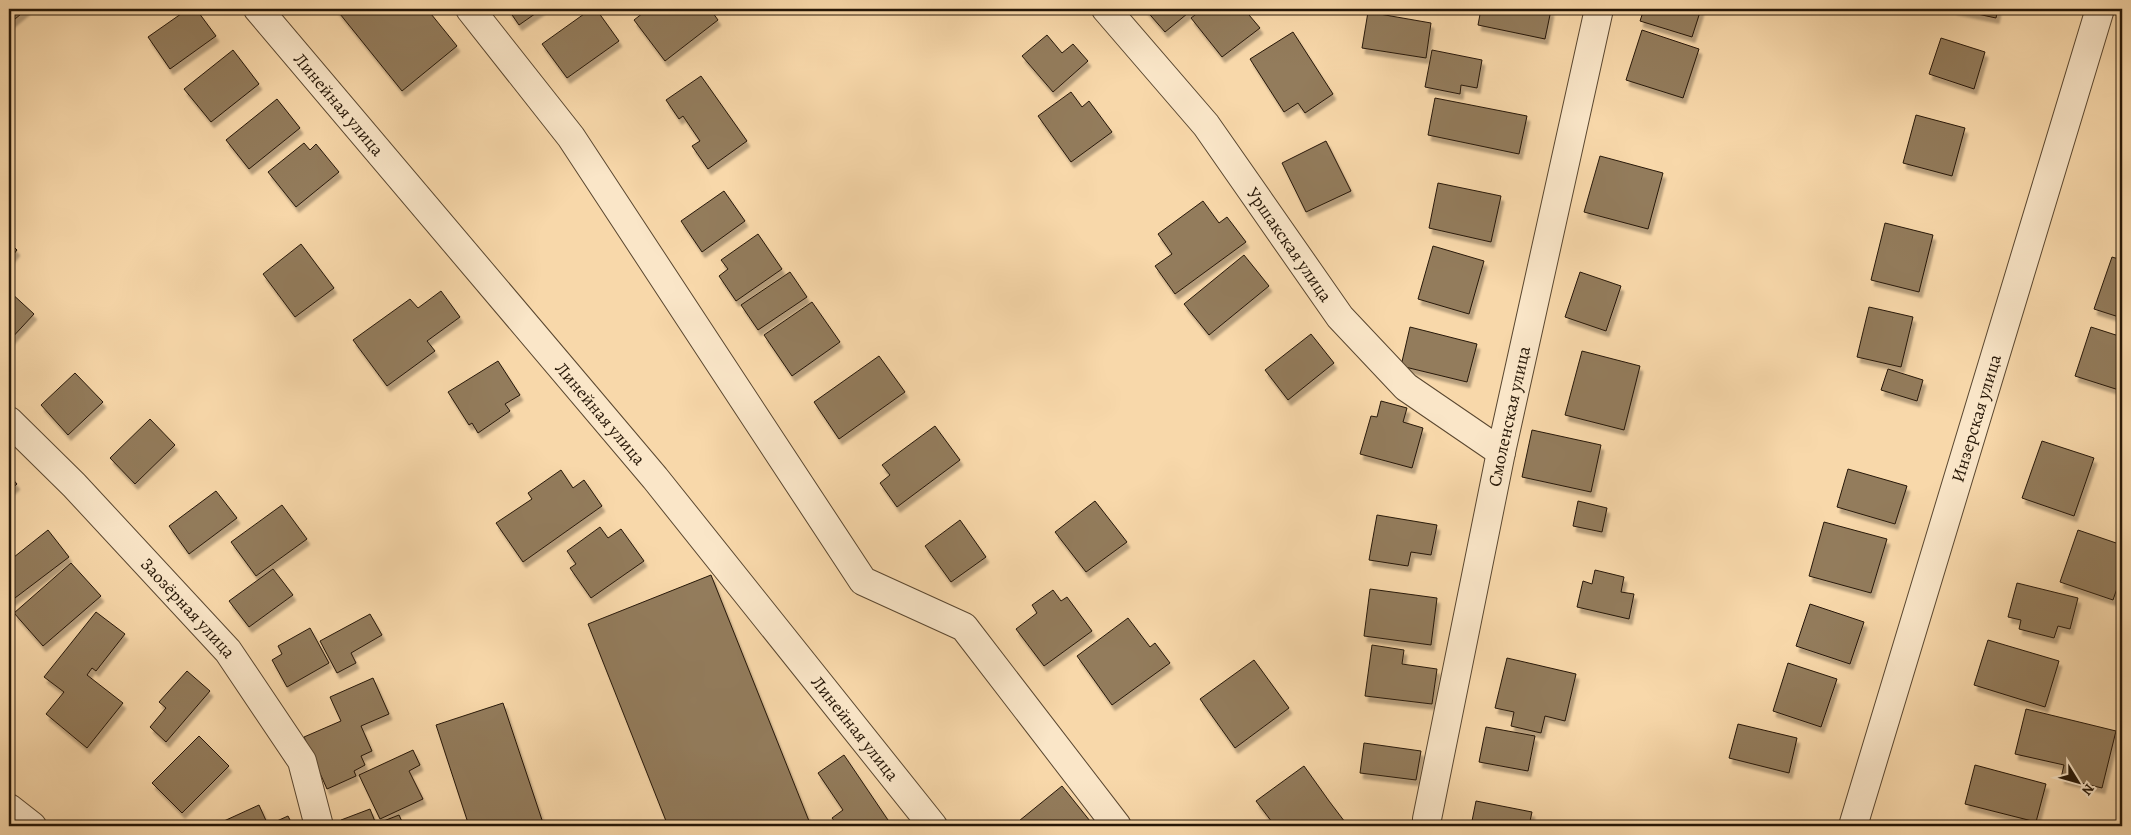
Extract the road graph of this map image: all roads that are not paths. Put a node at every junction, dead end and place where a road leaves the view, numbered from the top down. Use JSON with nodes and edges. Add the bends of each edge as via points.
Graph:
{"nodes":[{"id":1,"x":258,"y":9,"type":"edge"},
{"id":2,"x":470,"y":9,"type":"edge"},
{"id":3,"x":1106,"y":9,"type":"edge"},
{"id":4,"x":1599,"y":9,"type":"edge"},
{"id":5,"x":2100,"y":9,"type":"edge"},
{"id":6,"x":9,"y":420,"type":"edge"},
{"id":7,"x":1501,"y":452,"type":"junction"},
{"id":8,"x":9,"y":808,"type":"edge"},
{"id":9,"x":32,"y":826,"type":"edge"},
{"id":10,"x":319,"y":826,"type":"edge"},
{"id":11,"x":933,"y":826,"type":"edge"},
{"id":12,"x":1116,"y":826,"type":"edge"},
{"id":13,"x":1427,"y":826,"type":"edge"},
{"id":14,"x":1853,"y":826,"type":"edge"}],
"edges":[{"from":1,"to":11,"type":"street","name":"Линейная улица","via":[[655,478]]},
{"from":2,"to":12,"type":"street","via":[[571,136],[863,581],[964,627]]},
{"from":3,"to":7,"type":"street","name":"Уршакская улица","via":[[1206,125],[1340,317],[1406,388]]},
{"from":4,"to":7,"type":"street","name":"Смоленская улица"},
{"from":5,"to":14,"type":"street","name":"Инзерская улица"},
{"from":6,"to":10,"type":"street","name":"Заозёрная улица","via":[[228,651],[302,761]]},
{"from":7,"to":13,"type":"street","name":"Смоленская улица"},
{"from":8,"to":9,"type":"street"}]}
